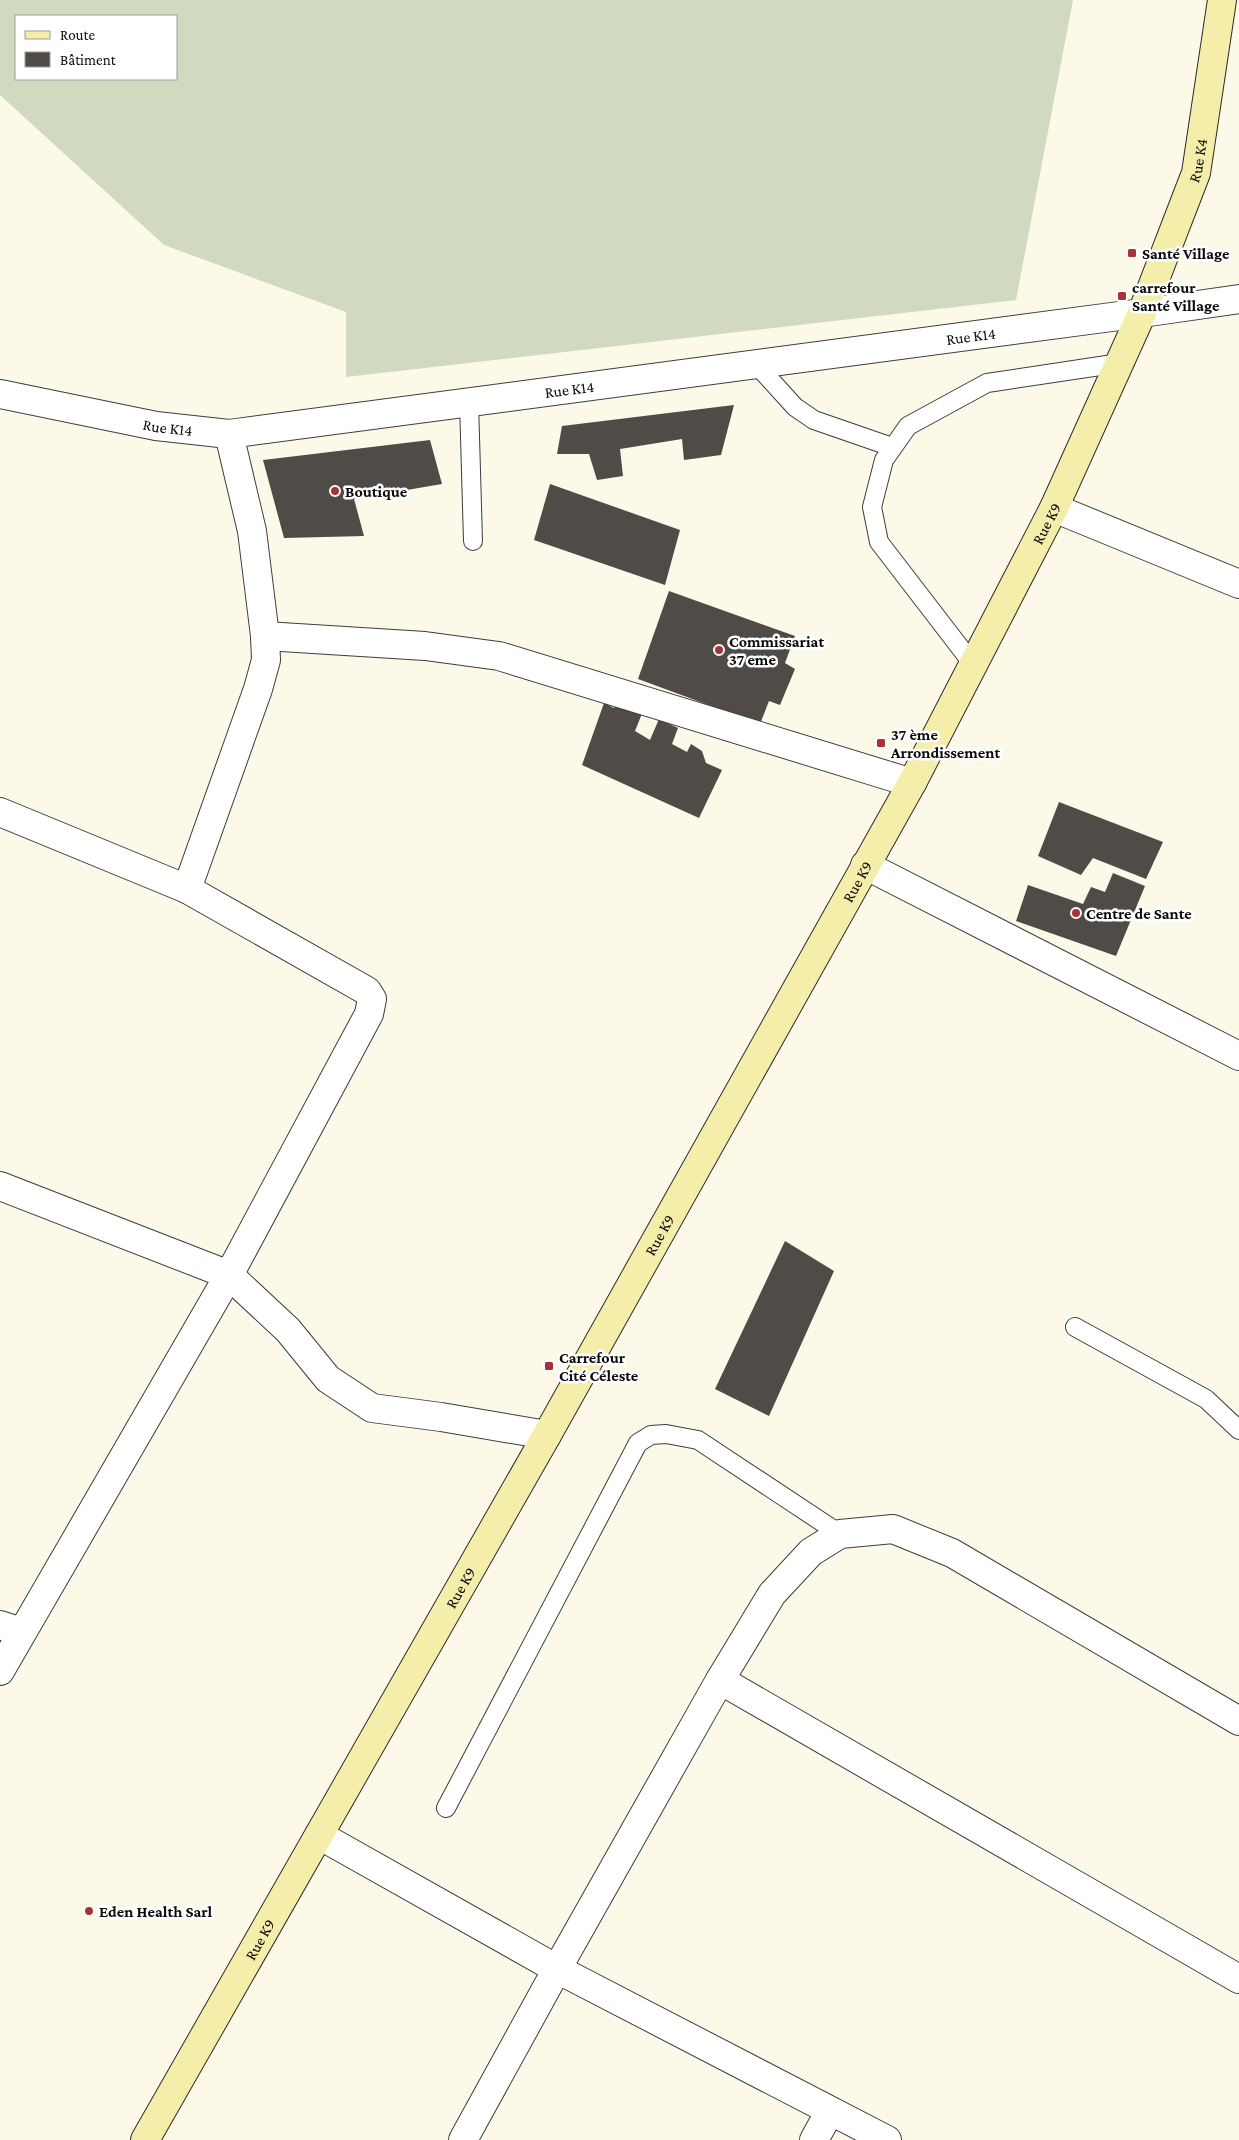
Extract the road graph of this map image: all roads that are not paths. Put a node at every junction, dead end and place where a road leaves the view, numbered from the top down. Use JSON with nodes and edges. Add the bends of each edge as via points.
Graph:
{"nodes":[{"id":1,"x":1222,"y":0,"type":"edge"},
{"id":2,"x":1239,"y":299,"type":"edge"},
{"id":3,"x":1142,"y":313,"type":"junction"},
{"id":4,"x":1120,"y":363,"type":"junction"},
{"id":5,"x":756,"y":364,"type":"junction"},
{"id":6,"x":0,"y":394,"type":"edge"},
{"id":7,"x":469,"y":402,"type":"junction"},
{"id":8,"x":229,"y":434,"type":"junction"},
{"id":9,"x":892,"y":447,"type":"junction"},
{"id":10,"x":1054,"y":508,"type":"junction"},
{"id":11,"x":473,"y":541,"type":"dead end"},
{"id":12,"x":1239,"y":584,"type":"edge"},
{"id":13,"x":265,"y":636,"type":"junction"},
{"id":14,"x":972,"y":663,"type":"junction"},
{"id":15,"x":912,"y":782,"type":"junction"},
{"id":16,"x":0,"y":812,"type":"edge"},
{"id":17,"x":865,"y":865,"type":"junction"},
{"id":18,"x":187,"y":889,"type":"junction"},
{"id":19,"x":1239,"y":1056,"type":"edge"},
{"id":20,"x":0,"y":1186,"type":"edge"},
{"id":21,"x":229,"y":1275,"type":"junction"},
{"id":22,"x":1075,"y":1327,"type":"dead end"},
{"id":23,"x":1239,"y":1430,"type":"edge"},
{"id":24,"x":547,"y":1435,"type":"junction"},
{"id":25,"x":840,"y":1534,"type":"junction"},
{"id":26,"x":11,"y":1629,"type":"edge"},
{"id":27,"x":0,"y":1671,"type":"edge"},
{"id":28,"x":720,"y":1680,"type":"junction"},
{"id":29,"x":1239,"y":1721,"type":"edge"},
{"id":30,"x":446,"y":1808,"type":"dead end"},
{"id":31,"x":319,"y":1835,"type":"junction"},
{"id":32,"x":557,"y":1969,"type":"junction"},
{"id":33,"x":1239,"y":1978,"type":"edge"},
{"id":34,"x":830,"y":2111,"type":"junction"},
{"id":35,"x":145,"y":2140,"type":"edge"},
{"id":36,"x":463,"y":2140,"type":"edge"},
{"id":37,"x":814,"y":2140,"type":"edge"},
{"id":38,"x":887,"y":2140,"type":"edge"}],
"edges":[{"from":1,"to":3,"type":"street","name":"Rue K4","via":[[1196,173]]},
{"from":2,"to":3,"type":"street","name":"Rue K14"},
{"from":3,"to":4,"type":"street","name":"Rue K9"},
{"from":3,"to":5,"type":"street","name":"Rue K14"},
{"from":4,"to":9,"type":"lane","via":[[987,383],[908,426]]},
{"from":4,"to":10,"type":"street","name":"Rue K9"},
{"from":5,"to":7,"type":"street","name":"Rue K14"},
{"from":5,"to":9,"type":"lane","via":[[794,407],[814,420]]},
{"from":6,"to":8,"type":"street","name":"Rue K14","via":[[156,426]]},
{"from":7,"to":8,"type":"street","name":"Rue K14"},
{"from":7,"to":11,"type":"lane"},
{"from":8,"to":13,"type":"street","via":[[252,530]]},
{"from":9,"to":14,"type":"lane","via":[[884,460],[872,507],[879,542]]},
{"from":10,"to":12,"type":"street"},
{"from":10,"to":14,"type":"street","name":"Rue K9"},
{"from":13,"to":15,"type":"street","via":[[425,646],[499,656]]},
{"from":13,"to":18,"type":"street","via":[[266,660],[258,689]]},
{"from":14,"to":15,"type":"street","name":"Rue K9"},
{"from":15,"to":17,"type":"street","name":"Rue K9"},
{"from":16,"to":18,"type":"street"},
{"from":17,"to":19,"type":"street"},
{"from":17,"to":24,"type":"street","name":"Rue K9"},
{"from":18,"to":21,"type":"street","via":[[367,991],[372,999],[369,1014]]},
{"from":20,"to":21,"type":"street"},
{"from":21,"to":24,"type":"street","via":[[288,1330],[328,1379],[372,1408]]},
{"from":21,"to":26,"type":"street"},
{"from":22,"to":23,"type":"lane","via":[[1206,1400]]},
{"from":24,"to":31,"type":"street","name":"Rue K9"},
{"from":25,"to":28,"type":"street","via":[[811,1552],[772,1594]]},
{"from":25,"to":29,"type":"street","via":[[893,1529],[952,1553]]},
{"from":25,"to":30,"type":"lane","via":[[698,1440],[651,1434],[638,1443]]},
{"from":26,"to":27,"type":"street"},
{"from":28,"to":32,"type":"street"},
{"from":28,"to":33,"type":"street"},
{"from":31,"to":32,"type":"street"},
{"from":31,"to":35,"type":"street","name":"Rue K9"},
{"from":32,"to":34,"type":"street"},
{"from":32,"to":36,"type":"street"},
{"from":34,"to":37,"type":"street"},
{"from":34,"to":38,"type":"street"}]}
